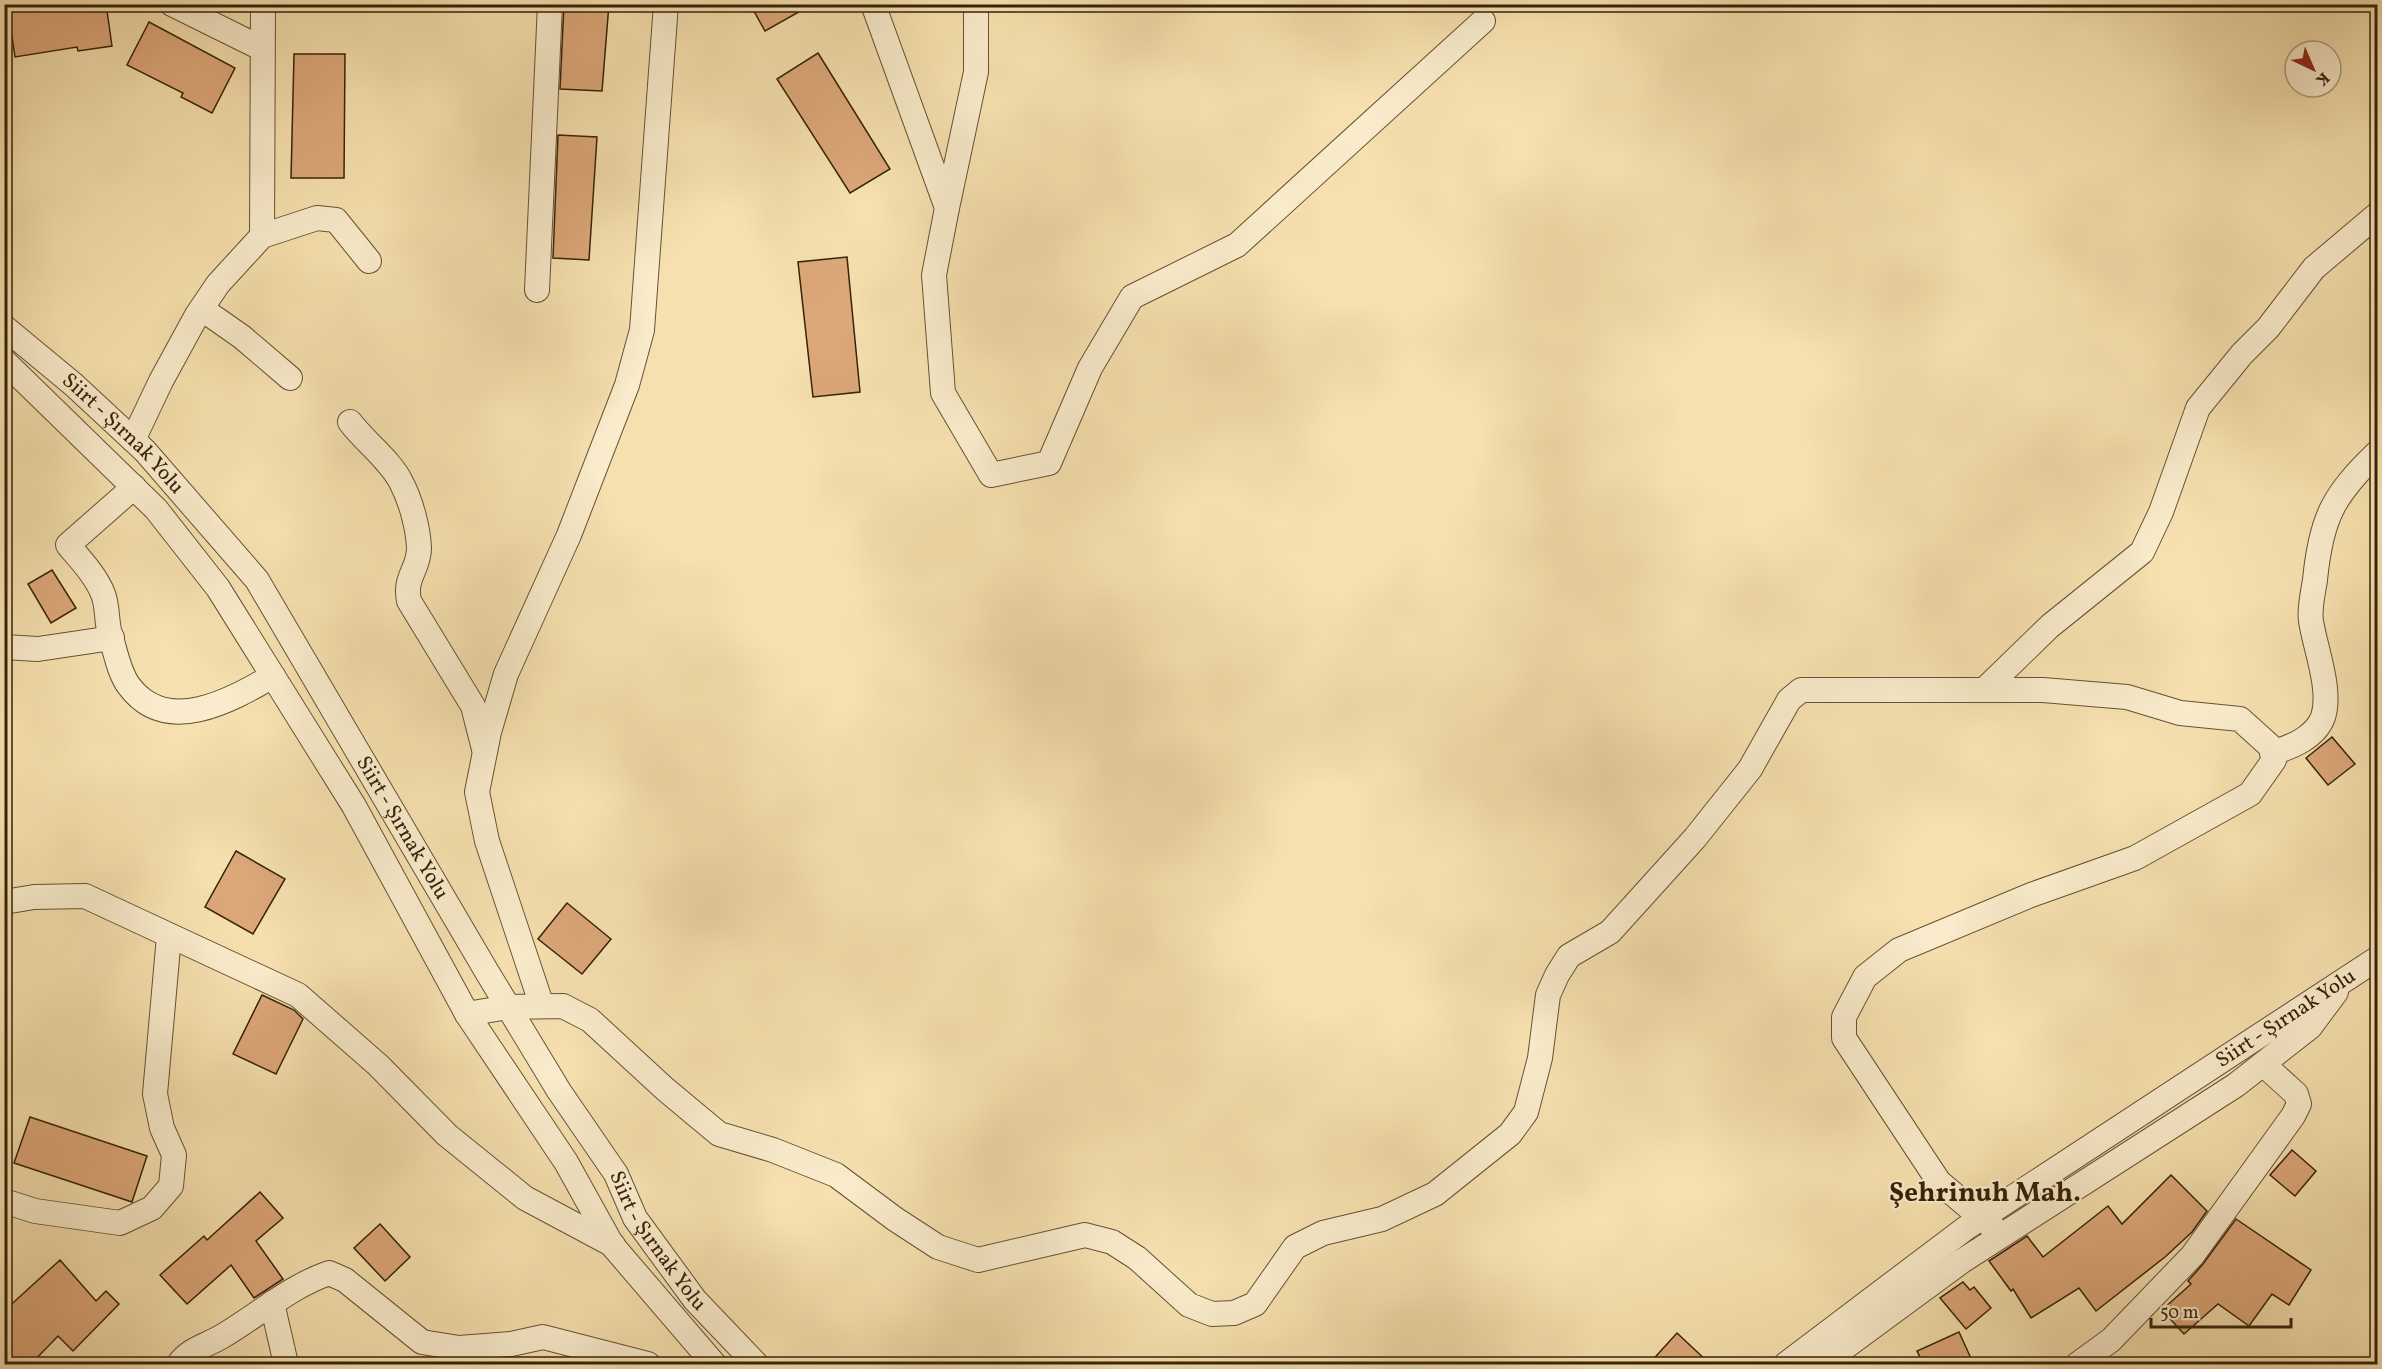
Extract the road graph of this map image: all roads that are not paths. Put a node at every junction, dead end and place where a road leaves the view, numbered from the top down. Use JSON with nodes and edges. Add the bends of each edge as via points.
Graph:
{"nodes":[{"id":1,"x":172,"y":4,"type":"edge"},
{"id":2,"x":264,"y":4,"type":"edge"},
{"id":3,"x":550,"y":4,"type":"edge"},
{"id":4,"x":666,"y":4,"type":"edge"},
{"id":5,"x":873,"y":4,"type":"edge"},
{"id":6,"x":976,"y":4,"type":"edge"},
{"id":7,"x":1483,"y":21,"type":"dead end"},
{"id":8,"x":261,"y":48,"type":"junction"},
{"id":9,"x":947,"y":208,"type":"junction"},
{"id":10,"x":2378,"y":214,"type":"edge"},
{"id":11,"x":262,"y":236,"type":"junction"},
{"id":12,"x":369,"y":261,"type":"dead end"},
{"id":13,"x":537,"y":290,"type":"dead end"},
{"id":14,"x":202,"y":309,"type":"junction"},
{"id":15,"x":4,"y":327,"type":"edge"},
{"id":16,"x":4,"y":361,"type":"edge"},
{"id":17,"x":290,"y":378,"type":"dead end"},
{"id":18,"x":350,"y":422,"type":"dead end"},
{"id":19,"x":133,"y":440,"type":"junction"},
{"id":20,"x":2378,"y":452,"type":"edge"},
{"id":21,"x":134,"y":487,"type":"junction"},
{"id":22,"x":112,"y":639,"type":"junction"},
{"id":23,"x":4,"y":647,"type":"edge"},
{"id":24,"x":273,"y":676,"type":"junction"},
{"id":25,"x":1984,"y":690,"type":"junction"},
{"id":26,"x":485,"y":751,"type":"junction"},
{"id":27,"x":2272,"y":753,"type":"junction"},
{"id":28,"x":4,"y":902,"type":"edge"},
{"id":29,"x":169,"y":936,"type":"junction"},
{"id":30,"x":2378,"y":958,"type":"edge"},
{"id":31,"x":2343,"y":983,"type":"junction"},
{"id":32,"x":542,"y":1006,"type":"junction"},
{"id":33,"x":508,"y":1007,"type":"junction"},
{"id":34,"x":467,"y":1014,"type":"junction"},
{"id":35,"x":2263,"y":1064,"type":"junction"},
{"id":36,"x":4,"y":1201,"type":"edge"},
{"id":37,"x":635,"y":1218,"type":"junction"},
{"id":38,"x":1980,"y":1219,"type":"junction"},
{"id":39,"x":2002,"y":1235,"type":"junction"},
{"id":40,"x":612,"y":1245,"type":"junction"},
{"id":41,"x":272,"y":1303,"type":"junction"},
{"id":42,"x":179,"y":1365,"type":"edge"},
{"id":43,"x":286,"y":1365,"type":"edge"},
{"id":44,"x":648,"y":1365,"type":"edge"},
{"id":45,"x":714,"y":1365,"type":"edge"},
{"id":46,"x":756,"y":1365,"type":"edge"},
{"id":47,"x":1786,"y":1365,"type":"edge"},
{"id":48,"x":1822,"y":1365,"type":"edge"},
{"id":49,"x":2078,"y":1365,"type":"edge"}],
"edges":[{"from":1,"to":8,"type":"street"},
{"from":2,"to":8,"type":"street"},
{"from":3,"to":13,"type":"street"},
{"from":4,"to":26,"type":"street","via":[[642,330],[627,385],[569,535],[507,674]]},
{"from":5,"to":9,"type":"street"},
{"from":6,"to":9,"type":"street","via":[[976,72]]},
{"from":7,"to":9,"type":"street","via":[[1237,244],[1132,297],[1090,368],[1049,463],[991,475],[943,393],[934,275]]},
{"from":8,"to":11,"type":"street"},
{"from":10,"to":25,"type":"street","via":[[2314,268],[2198,408],[2161,512],[2142,552],[2050,626]]},
{"from":11,"to":12,"type":"street","via":[[317,218],[336,220]]},
{"from":11,"to":14,"type":"street","via":[[218,284]]},
{"from":14,"to":17,"type":"street"},
{"from":14,"to":19,"type":"street"},
{"from":15,"to":19,"type":"street","name":"Siirt - Şırnak Yolu"},
{"from":16,"to":21,"type":"street","name":"Siirt - Şırnak Yolu"},
{"from":18,"to":26,"type":"street","via":[[401,481],[419,547],[406,587],[409,601],[473,706]]},
{"from":19,"to":33,"type":"street","name":"Siirt - Şırnak Yolu","via":[[257,580]]},
{"from":20,"to":27,"type":"street","via":[[2347,482],[2327,518],[2319,543],[2310,619],[2325,678],[2323,716],[2296,746]]},
{"from":21,"to":22,"type":"street","via":[[68,545],[103,594]]},
{"from":21,"to":24,"type":"street","name":"Siirt - Şırnak Yolu","via":[[218,588]]},
{"from":22,"to":23,"type":"street","via":[[38,649]]},
{"from":22,"to":24,"type":"street","via":[[128,685],[145,702],[170,713],[237,696]]},
{"from":24,"to":34,"type":"street","name":"Siirt - Şırnak Yolu","via":[[354,806]]},
{"from":25,"to":27,"type":"street","via":[[2127,697],[2180,713],[2240,719],[2271,747]]},
{"from":25,"to":32,"type":"street","via":[[1801,690],[1789,700],[1750,769],[1695,838],[1610,932],[1569,956],[1548,995],[1540,1058],[1526,1112],[1510,1134],[1435,1194],[1382,1219],[1323,1233],[1295,1246],[1255,1304],[1234,1313],[1212,1314],[1189,1305],[1137,1258],[1112,1242],[1085,1235],[978,1260],[938,1247],[836,1175],[719,1134],[590,1020],[563,1006]]},
{"from":26,"to":32,"type":"street","via":[[477,792],[487,841]]},
{"from":27,"to":38,"type":"street","via":[[2274,760],[2250,794],[2135,858],[2031,895],[1899,950],[1865,977],[1844,1017],[1844,1038],[1939,1182]]},
{"from":28,"to":29,"type":"street","via":[[85,896]]},
{"from":29,"to":36,"type":"street","via":[[154,1094],[174,1155],[171,1186],[152,1208],[120,1223],[35,1211]]},
{"from":29,"to":40,"type":"street","via":[[298,996],[378,1065],[447,1136],[525,1198]]},
{"from":30,"to":31,"type":"street","name":"Siirt - Şırnak Yolu"},
{"from":31,"to":35,"type":"street","name":"Siirt - Şırnak Yolu","via":[[2310,1027]]},
{"from":31,"to":38,"type":"street","name":"Siirt - Şırnak Yolu"},
{"from":32,"to":33,"type":"street"},
{"from":33,"to":34,"type":"street"},
{"from":33,"to":37,"type":"street","name":"Siirt - Şırnak Yolu","via":[[616,1174]]},
{"from":34,"to":40,"type":"street","name":"Siirt - Şırnak Yolu","via":[[566,1162]]},
{"from":35,"to":39,"type":"street","name":"Siirt - Şırnak Yolu"},
{"from":35,"to":49,"type":"street","via":[[2296,1094],[2300,1104],[2293,1116],[2192,1256],[2111,1340]]},
{"from":37,"to":40,"type":"street"},
{"from":37,"to":46,"type":"street","name":"Siirt - Şırnak Yolu","via":[[694,1300]]},
{"from":38,"to":39,"type":"street"},
{"from":38,"to":47,"type":"street","name":"Siirt - Şırnak Yolu"},
{"from":39,"to":48,"type":"street","name":"Siirt - Şırnak Yolu"},
{"from":40,"to":45,"type":"street","name":"Siirt - Şırnak Yolu"},
{"from":41,"to":42,"type":"street","via":[[184,1356]]},
{"from":41,"to":43,"type":"street"},
{"from":41,"to":44,"type":"street","via":[[329,1273],[345,1280],[422,1342],[459,1348],[543,1337]]}]}
